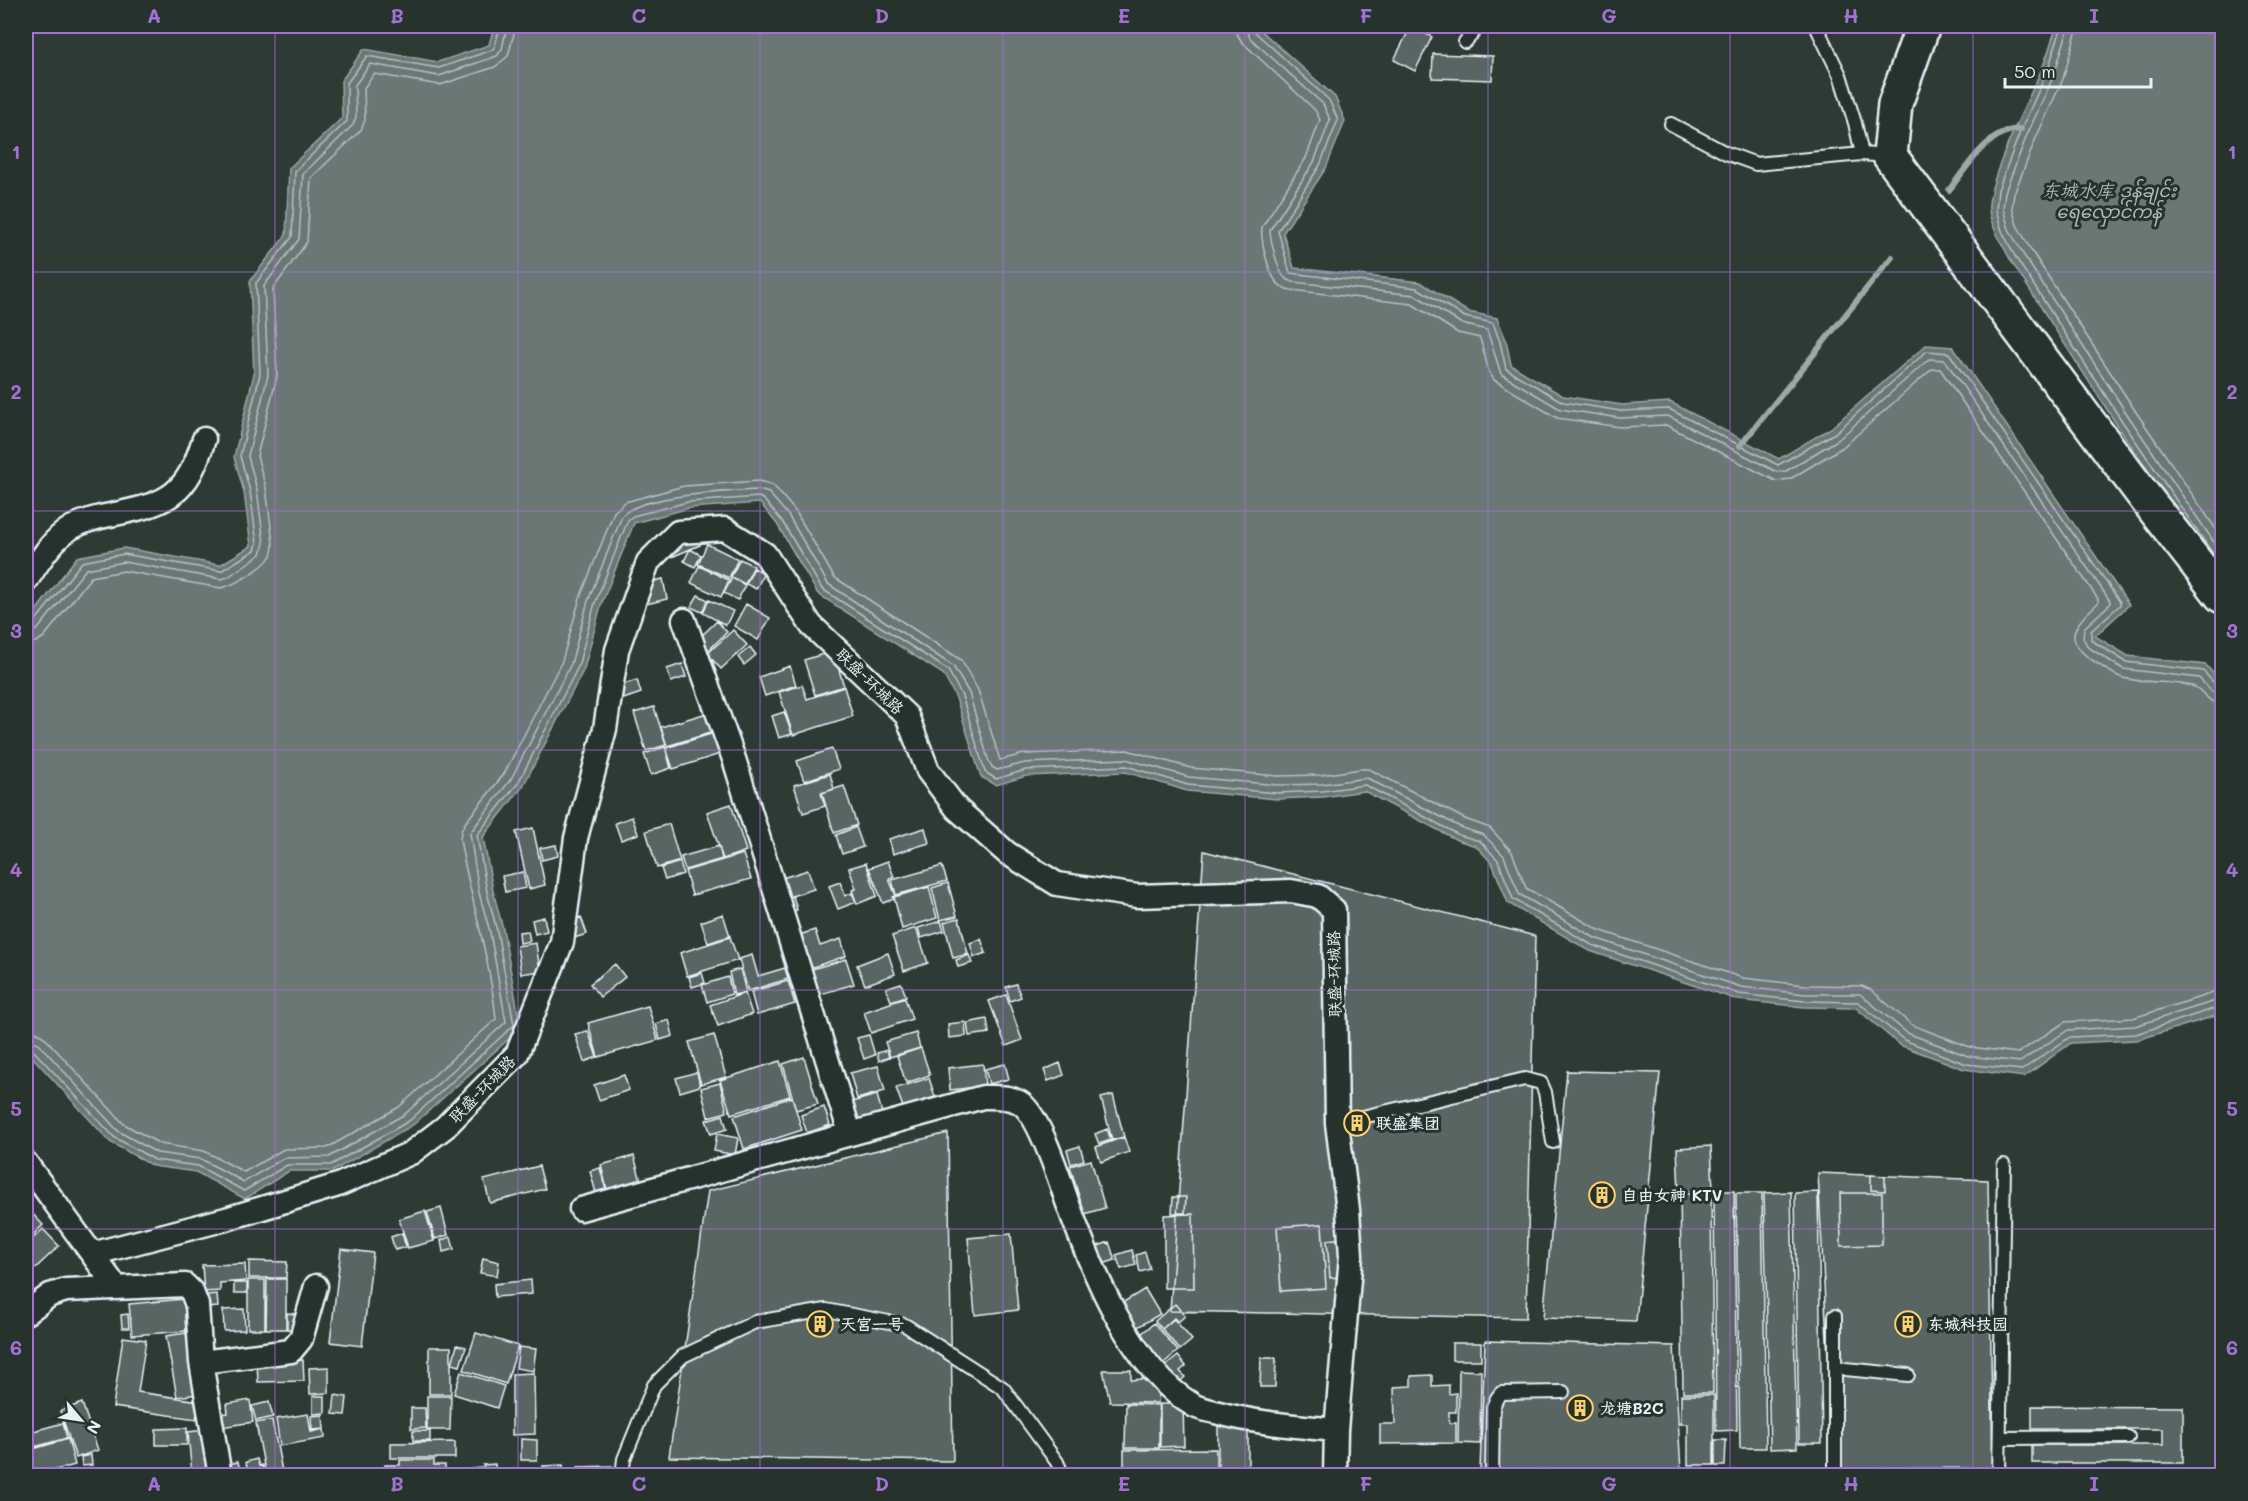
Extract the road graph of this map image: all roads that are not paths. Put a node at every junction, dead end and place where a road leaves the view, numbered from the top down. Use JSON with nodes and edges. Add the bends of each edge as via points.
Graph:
{"nodes":[{"id":1,"x":1479,"y":26,"type":"edge"},
{"id":2,"x":1816,"y":26,"type":"edge"},
{"id":3,"x":1923,"y":26,"type":"edge"},
{"id":4,"x":1465,"y":42,"type":"dead end"},
{"id":5,"x":1671,"y":124,"type":"dead end"},
{"id":6,"x":1876,"y":155,"type":"junction"},
{"id":7,"x":204,"y":439,"type":"dead end"},
{"id":8,"x":26,"y":581,"type":"edge"},
{"id":9,"x":2223,"y":596,"type":"edge"},
{"id":10,"x":684,"y":620,"type":"dead end"},
{"id":11,"x":1337,"y":1123,"type":"junction"},
{"id":12,"x":850,"y":1133,"type":"junction"},
{"id":13,"x":1553,"y":1142,"type":"dead end"},
{"id":14,"x":26,"y":1163,"type":"edge"},
{"id":15,"x":2004,"y":1165,"type":"dead end"},
{"id":16,"x":581,"y":1209,"type":"dead end"},
{"id":17,"x":92,"y":1254,"type":"junction"},
{"id":18,"x":316,"y":1286,"type":"dead end"},
{"id":19,"x":116,"y":1287,"type":"junction"},
{"id":20,"x":26,"y":1312,"type":"edge"},
{"id":21,"x":1835,"y":1316,"type":"dead end"},
{"id":22,"x":201,"y":1362,"type":"junction"},
{"id":23,"x":1835,"y":1368,"type":"junction"},
{"id":24,"x":1908,"y":1375,"type":"dead end"},
{"id":25,"x":1563,"y":1392,"type":"dead end"},
{"id":26,"x":1336,"y":1430,"type":"junction"},
{"id":27,"x":2128,"y":1437,"type":"dead end"},
{"id":28,"x":2000,"y":1438,"type":"junction"},
{"id":29,"x":220,"y":1476,"type":"edge"},
{"id":30,"x":622,"y":1476,"type":"edge"},
{"id":31,"x":1063,"y":1476,"type":"edge"},
{"id":32,"x":1335,"y":1476,"type":"edge"},
{"id":33,"x":1492,"y":1476,"type":"edge"},
{"id":34,"x":1835,"y":1476,"type":"edge"},
{"id":35,"x":1999,"y":1476,"type":"edge"}],
"edges":[{"from":1,"to":4,"type":"lane"},
{"from":2,"to":6,"type":"lane","via":[[1840,75],[1855,123]]},
{"from":3,"to":6,"type":"street"},
{"from":5,"to":6,"type":"lane","via":[[1756,164]]},
{"from":6,"to":9,"type":"street"},
{"from":7,"to":8,"type":"street","via":[[195,467],[181,488],[163,500],[89,519],[69,529],[52,543]]},
{"from":10,"to":12,"type":"street","via":[[734,759]]},
{"from":11,"to":13,"type":"lane","via":[[1525,1079],[1541,1083],[1545,1092]]},
{"from":11,"to":17,"type":"street","name":"联盛-环城路","via":[[1334,910],[1318,896],[1292,891],[1137,896],[1057,884],[1007,853],[957,808],[928,771],[907,716],[811,625],[765,554],[725,529],[678,532],[648,561],[617,650],[605,729],[576,838],[562,942],[518,1054],[445,1127],[411,1153],[338,1185]]},
{"from":11,"to":26,"type":"street","name":"联盛-环城路","via":[[1351,1256]]},
{"from":12,"to":16,"type":"street"},
{"from":12,"to":26,"type":"street","via":[[983,1097],[1019,1102],[1040,1133],[1098,1279],[1152,1371],[1195,1407],[1263,1422]]},
{"from":14,"to":17,"type":"street"},
{"from":15,"to":28,"type":"lane"},
{"from":17,"to":19,"type":"street"},
{"from":18,"to":22,"type":"street","via":[[301,1339],[291,1351]]},
{"from":19,"to":20,"type":"street","via":[[66,1290],[50,1295]]},
{"from":19,"to":22,"type":"street","via":[[185,1285],[198,1305]]},
{"from":21,"to":23,"type":"lane"},
{"from":22,"to":29,"type":"street"},
{"from":23,"to":24,"type":"lane"},
{"from":23,"to":34,"type":"lane"},
{"from":25,"to":33,"type":"lane","via":[[1501,1393],[1493,1407]]},
{"from":26,"to":32,"type":"street","name":"联盛-环城路"},
{"from":27,"to":28,"type":"lane"},
{"from":28,"to":35,"type":"lane"},
{"from":30,"to":31,"type":"lane","via":[[624,1459],[654,1385],[683,1356],[755,1322],[826,1310],[905,1325],[1003,1388]]}]}
